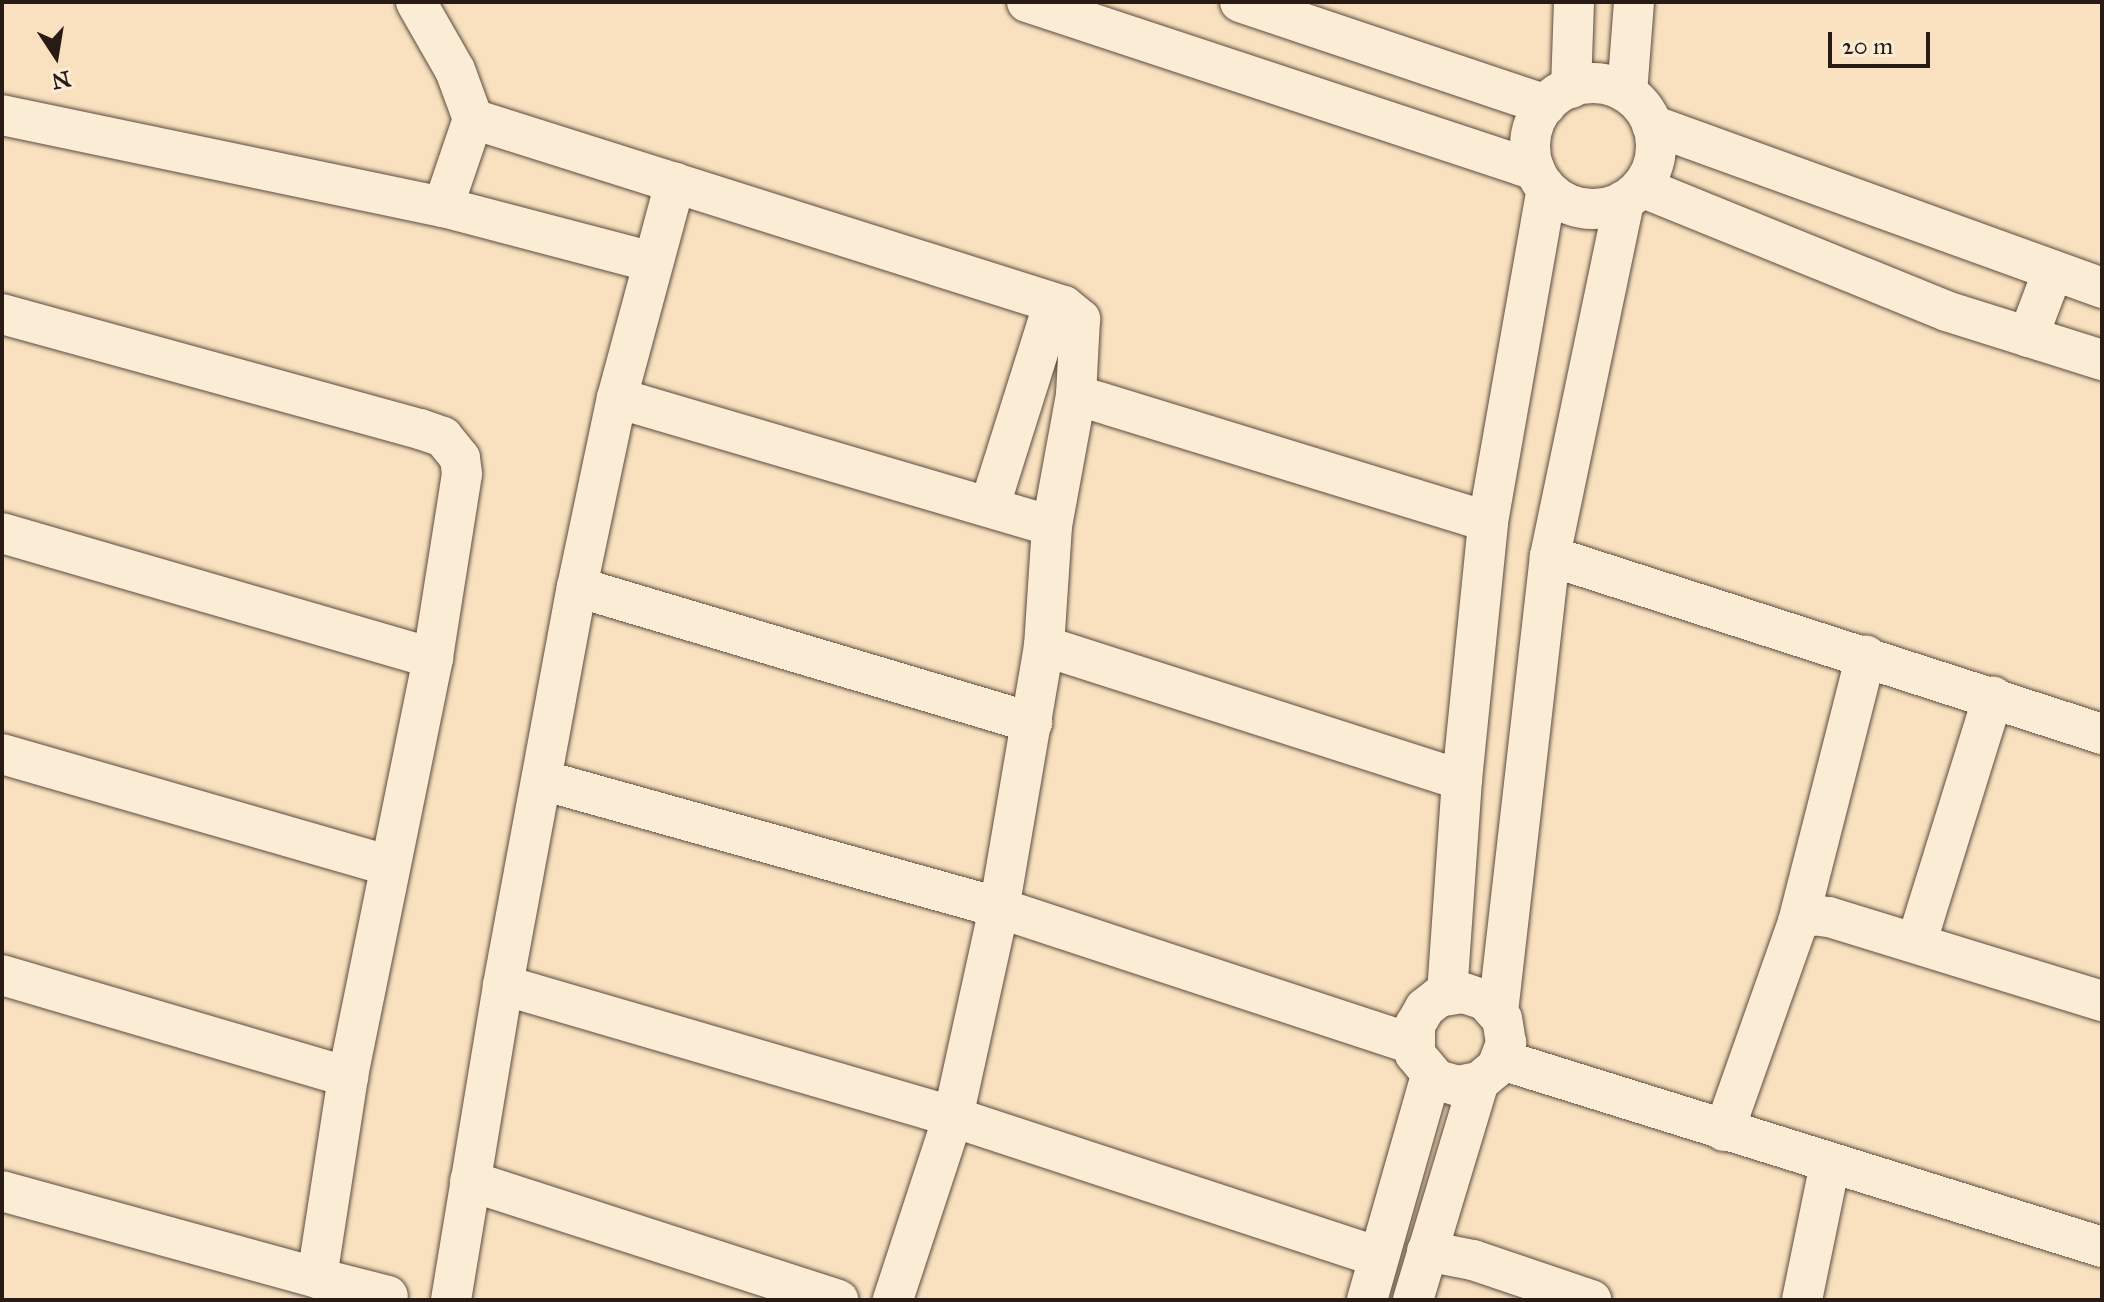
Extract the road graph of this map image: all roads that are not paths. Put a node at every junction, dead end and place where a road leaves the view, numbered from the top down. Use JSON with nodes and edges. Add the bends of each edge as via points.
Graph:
{"nodes":[{"id":1,"x":416,"y":2,"type":"edge"},
{"id":2,"x":1027,"y":2,"type":"edge"},
{"id":3,"x":1240,"y":2,"type":"edge"},
{"id":4,"x":1574,"y":2,"type":"edge"},
{"id":5,"x":1634,"y":2,"type":"edge"},
{"id":6,"x":1627,"y":93,"type":"junction"},
{"id":7,"x":1558,"y":96,"type":"junction"},
{"id":8,"x":2,"y":115,"type":"edge"},
{"id":9,"x":473,"y":119,"type":"junction"},
{"id":10,"x":1652,"y":125,"type":"junction"},
{"id":11,"x":1541,"y":180,"type":"junction"},
{"id":12,"x":675,"y":183,"type":"junction"},
{"id":13,"x":1632,"y":194,"type":"junction"},
{"id":14,"x":443,"y":207,"type":"junction"},
{"id":15,"x":653,"y":262,"type":"junction"},
{"id":16,"x":2053,"y":271,"type":"junction"},
{"id":17,"x":2102,"y":288,"type":"edge"},
{"id":18,"x":1053,"y":305,"type":"junction"},
{"id":19,"x":2,"y":314,"type":"edge"},
{"id":20,"x":2028,"y":337,"type":"junction"},
{"id":21,"x":2102,"y":360,"type":"edge"},
{"id":22,"x":1076,"y":395,"type":"junction"},
{"id":23,"x":617,"y":398,"type":"junction"},
{"id":24,"x":990,"y":505,"type":"junction"},
{"id":25,"x":1488,"y":522,"type":"junction"},
{"id":26,"x":1052,"y":526,"type":"junction"},
{"id":27,"x":2,"y":533,"type":"edge"},
{"id":28,"x":1550,"y":556,"type":"junction"},
{"id":29,"x":577,"y":587,"type":"junction"},
{"id":30,"x":1044,"y":646,"type":"junction"},
{"id":31,"x":1866,"y":656,"type":"junction"},
{"id":32,"x":433,"y":658,"type":"junction"},
{"id":33,"x":1476,"y":659,"type":"junction"},
{"id":34,"x":1537,"y":668,"type":"junction"},
{"id":35,"x":1993,"y":697,"type":"junction"},
{"id":36,"x":1032,"y":723,"type":"junction"},
{"id":37,"x":2102,"y":734,"type":"edge"},
{"id":38,"x":2,"y":754,"type":"edge"},
{"id":39,"x":542,"y":780,"type":"junction"},
{"id":40,"x":1462,"y":780,"type":"junction"},
{"id":41,"x":389,"y":866,"type":"junction"},
{"id":42,"x":999,"y":908,"type":"junction"},
{"id":43,"x":1798,"y":922,"type":"junction"},
{"id":44,"x":1917,"y":941,"type":"junction"},
{"id":45,"x":2,"y":975,"type":"edge"},
{"id":46,"x":503,"y":985,"type":"junction"},
{"id":47,"x":1447,"y":994,"type":"junction"},
{"id":48,"x":2102,"y":1001,"type":"edge"},
{"id":49,"x":1498,"y":1012,"type":"junction"},
{"id":50,"x":1422,"y":1060,"type":"junction"},
{"id":51,"x":1490,"y":1071,"type":"junction"},
{"id":52,"x":348,"y":1077,"type":"junction"},
{"id":53,"x":953,"y":1117,"type":"junction"},
{"id":54,"x":1724,"y":1131,"type":"junction"},
{"id":55,"x":1830,"y":1164,"type":"junction"},
{"id":56,"x":470,"y":1181,"type":"junction"},
{"id":57,"x":2,"y":1191,"type":"edge"},
{"id":58,"x":2102,"y":1247,"type":"edge"},
{"id":59,"x":1427,"y":1251,"type":"junction"},
{"id":60,"x":1379,"y":1257,"type":"junction"},
{"id":61,"x":317,"y":1278,"type":"junction"},
{"id":62,"x":388,"y":1296,"type":"dead end"},
{"id":63,"x":451,"y":1300,"type":"edge"},
{"id":64,"x":838,"y":1300,"type":"edge"},
{"id":65,"x":893,"y":1300,"type":"edge"},
{"id":66,"x":1367,"y":1300,"type":"edge"},
{"id":67,"x":1413,"y":1300,"type":"edge"},
{"id":68,"x":1591,"y":1300,"type":"edge"},
{"id":69,"x":1802,"y":1300,"type":"edge"}],
"edges":[{"from":1,"to":9,"type":"street","via":[[455,70]]},
{"from":2,"to":11,"type":"street"},
{"from":3,"to":7,"type":"street"},
{"from":4,"to":7,"type":"street"},
{"from":5,"to":6,"type":"street"},
{"from":6,"to":7,"type":"street","via":[[1596,83]]},
{"from":6,"to":10,"type":"street"},
{"from":7,"to":11,"type":"street","via":[[1532,132]]},
{"from":8,"to":14,"type":"street"},
{"from":9,"to":12,"type":"street"},
{"from":9,"to":14,"type":"street"},
{"from":10,"to":13,"type":"street","via":[[1656,150]]},
{"from":10,"to":16,"type":"street"},
{"from":11,"to":13,"type":"street","via":[[1567,203],[1590,209]]},
{"from":11,"to":25,"type":"street"},
{"from":12,"to":15,"type":"street"},
{"from":12,"to":18,"type":"street"},
{"from":13,"to":20,"type":"street"},
{"from":13,"to":28,"type":"street"},
{"from":14,"to":15,"type":"street"},
{"from":15,"to":23,"type":"street"},
{"from":16,"to":17,"type":"street"},
{"from":16,"to":20,"type":"street"},
{"from":18,"to":22,"type":"street","via":[[1070,309],[1080,319]]},
{"from":18,"to":24,"type":"street"},
{"from":19,"to":32,"type":"street","via":[[443,437],[460,458],[462,474]]},
{"from":20,"to":21,"type":"street"},
{"from":22,"to":25,"type":"street"},
{"from":22,"to":26,"type":"street"},
{"from":23,"to":24,"type":"street"},
{"from":23,"to":29,"type":"street"},
{"from":24,"to":26,"type":"street"},
{"from":25,"to":33,"type":"street"},
{"from":26,"to":30,"type":"street"},
{"from":27,"to":32,"type":"street"},
{"from":28,"to":31,"type":"street"},
{"from":28,"to":34,"type":"street"},
{"from":29,"to":36,"type":"street"},
{"from":29,"to":39,"type":"street"},
{"from":30,"to":36,"type":"street"},
{"from":30,"to":40,"type":"street"},
{"from":31,"to":35,"type":"street"},
{"from":31,"to":43,"type":"street"},
{"from":32,"to":41,"type":"street"},
{"from":33,"to":34,"type":"street"},
{"from":33,"to":40,"type":"street"},
{"from":34,"to":49,"type":"street"},
{"from":35,"to":37,"type":"street"},
{"from":35,"to":44,"type":"street"},
{"from":36,"to":42,"type":"street"},
{"from":38,"to":41,"type":"street"},
{"from":39,"to":42,"type":"street"},
{"from":39,"to":46,"type":"street"},
{"from":40,"to":47,"type":"street"},
{"from":41,"to":52,"type":"street"},
{"from":42,"to":50,"type":"street"},
{"from":42,"to":53,"type":"street"},
{"from":43,"to":44,"type":"street","via":[[1812,915],[1829,917]]},
{"from":43,"to":54,"type":"street"},
{"from":44,"to":48,"type":"street"},
{"from":45,"to":52,"type":"street"},
{"from":46,"to":53,"type":"street"},
{"from":46,"to":56,"type":"street"},
{"from":47,"to":49,"type":"street","via":[[1478,996]]},
{"from":47,"to":50,"type":"street","via":[[1419,1016]]},
{"from":49,"to":51,"type":"street","via":[[1506,1035]]},
{"from":50,"to":51,"type":"street","via":[[1451,1085]]},
{"from":50,"to":60,"type":"street"},
{"from":51,"to":54,"type":"street"},
{"from":51,"to":59,"type":"street"},
{"from":52,"to":61,"type":"street"},
{"from":53,"to":60,"type":"street"},
{"from":53,"to":65,"type":"street"},
{"from":54,"to":55,"type":"street"},
{"from":55,"to":58,"type":"street"},
{"from":55,"to":69,"type":"street"},
{"from":56,"to":63,"type":"street"},
{"from":56,"to":64,"type":"street"},
{"from":57,"to":61,"type":"street"},
{"from":59,"to":67,"type":"street"},
{"from":59,"to":68,"type":"street","via":[[1473,1260]]},
{"from":60,"to":66,"type":"street"},
{"from":61,"to":62,"type":"street"}]}
